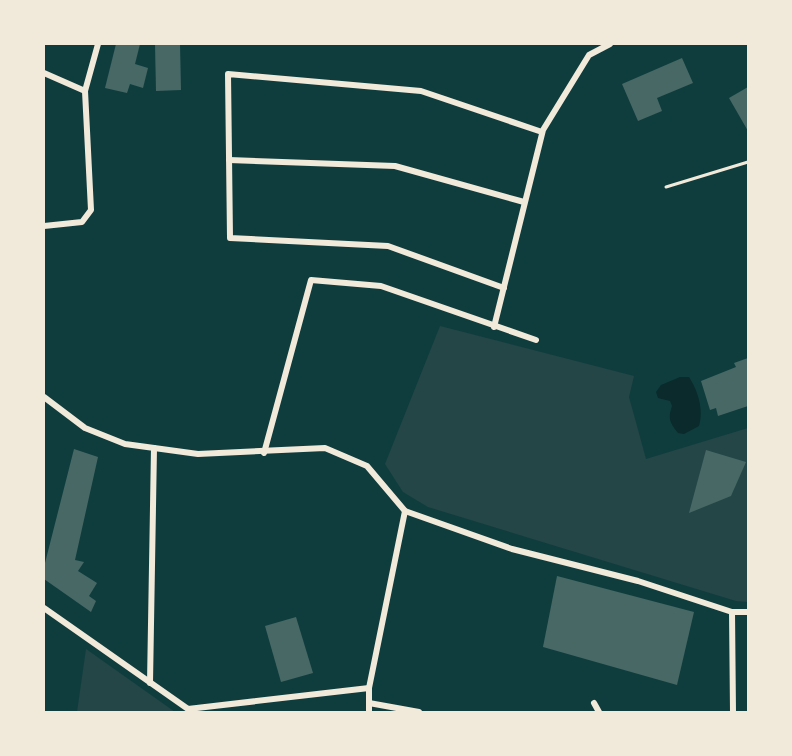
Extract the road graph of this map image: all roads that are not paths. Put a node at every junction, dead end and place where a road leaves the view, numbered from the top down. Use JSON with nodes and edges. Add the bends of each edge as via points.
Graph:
{"nodes":[{"id":1,"x":98,"y":44,"type":"edge"},
{"id":2,"x":609,"y":44,"type":"edge"},
{"id":3,"x":44,"y":73,"type":"edge"},
{"id":4,"x":85,"y":91,"type":"junction"},
{"id":5,"x":542,"y":132,"type":"junction"},
{"id":6,"x":229,"y":160,"type":"junction"},
{"id":7,"x":748,"y":162,"type":"edge"},
{"id":8,"x":666,"y":187,"type":"dead end"},
{"id":9,"x":524,"y":202,"type":"junction"},
{"id":10,"x":44,"y":226,"type":"edge"},
{"id":11,"x":504,"y":288,"type":"junction"},
{"id":12,"x":494,"y":327,"type":"junction"},
{"id":13,"x":536,"y":340,"type":"dead end"},
{"id":14,"x":44,"y":397,"type":"edge"},
{"id":15,"x":154,"y":448,"type":"junction"},
{"id":16,"x":264,"y":453,"type":"junction"},
{"id":17,"x":405,"y":511,"type":"junction"},
{"id":18,"x":44,"y":608,"type":"edge"},
{"id":19,"x":732,"y":612,"type":"junction"},
{"id":20,"x":748,"y":612,"type":"edge"},
{"id":21,"x":150,"y":683,"type":"junction"},
{"id":22,"x":369,"y":688,"type":"junction"},
{"id":23,"x":369,"y":703,"type":"junction"},
{"id":24,"x":594,"y":704,"type":"dead end"},
{"id":25,"x":369,"y":712,"type":"edge"},
{"id":26,"x":418,"y":712,"type":"edge"},
{"id":27,"x":599,"y":712,"type":"edge"},
{"id":28,"x":733,"y":712,"type":"edge"}],
"edges":[{"from":1,"to":4,"type":"street"},
{"from":2,"to":5,"type":"street","via":[[589,55]]},
{"from":3,"to":4,"type":"street"},
{"from":4,"to":10,"type":"street","via":[[91,210],[82,222]]},
{"from":5,"to":6,"type":"street","via":[[421,91],[228,74]]},
{"from":5,"to":9,"type":"street"},
{"from":6,"to":9,"type":"street","via":[[395,166]]},
{"from":6,"to":11,"type":"street","via":[[230,238],[388,246]]},
{"from":7,"to":8,"type":"lane"},
{"from":9,"to":11,"type":"street"},
{"from":11,"to":12,"type":"street"},
{"from":12,"to":13,"type":"street"},
{"from":12,"to":16,"type":"street","via":[[381,286],[311,280]]},
{"from":14,"to":15,"type":"street","via":[[85,428],[125,444]]},
{"from":15,"to":16,"type":"street","via":[[198,454]]},
{"from":15,"to":21,"type":"street"},
{"from":16,"to":17,"type":"street","via":[[325,448],[368,466]]},
{"from":17,"to":19,"type":"street","via":[[512,549],[638,581]]},
{"from":17,"to":22,"type":"street"},
{"from":18,"to":21,"type":"street"},
{"from":19,"to":20,"type":"street"},
{"from":19,"to":28,"type":"street"},
{"from":21,"to":22,"type":"street","via":[[188,709]]},
{"from":22,"to":23,"type":"street"},
{"from":23,"to":25,"type":"street"},
{"from":23,"to":26,"type":"street"},
{"from":24,"to":27,"type":"street"}]}
